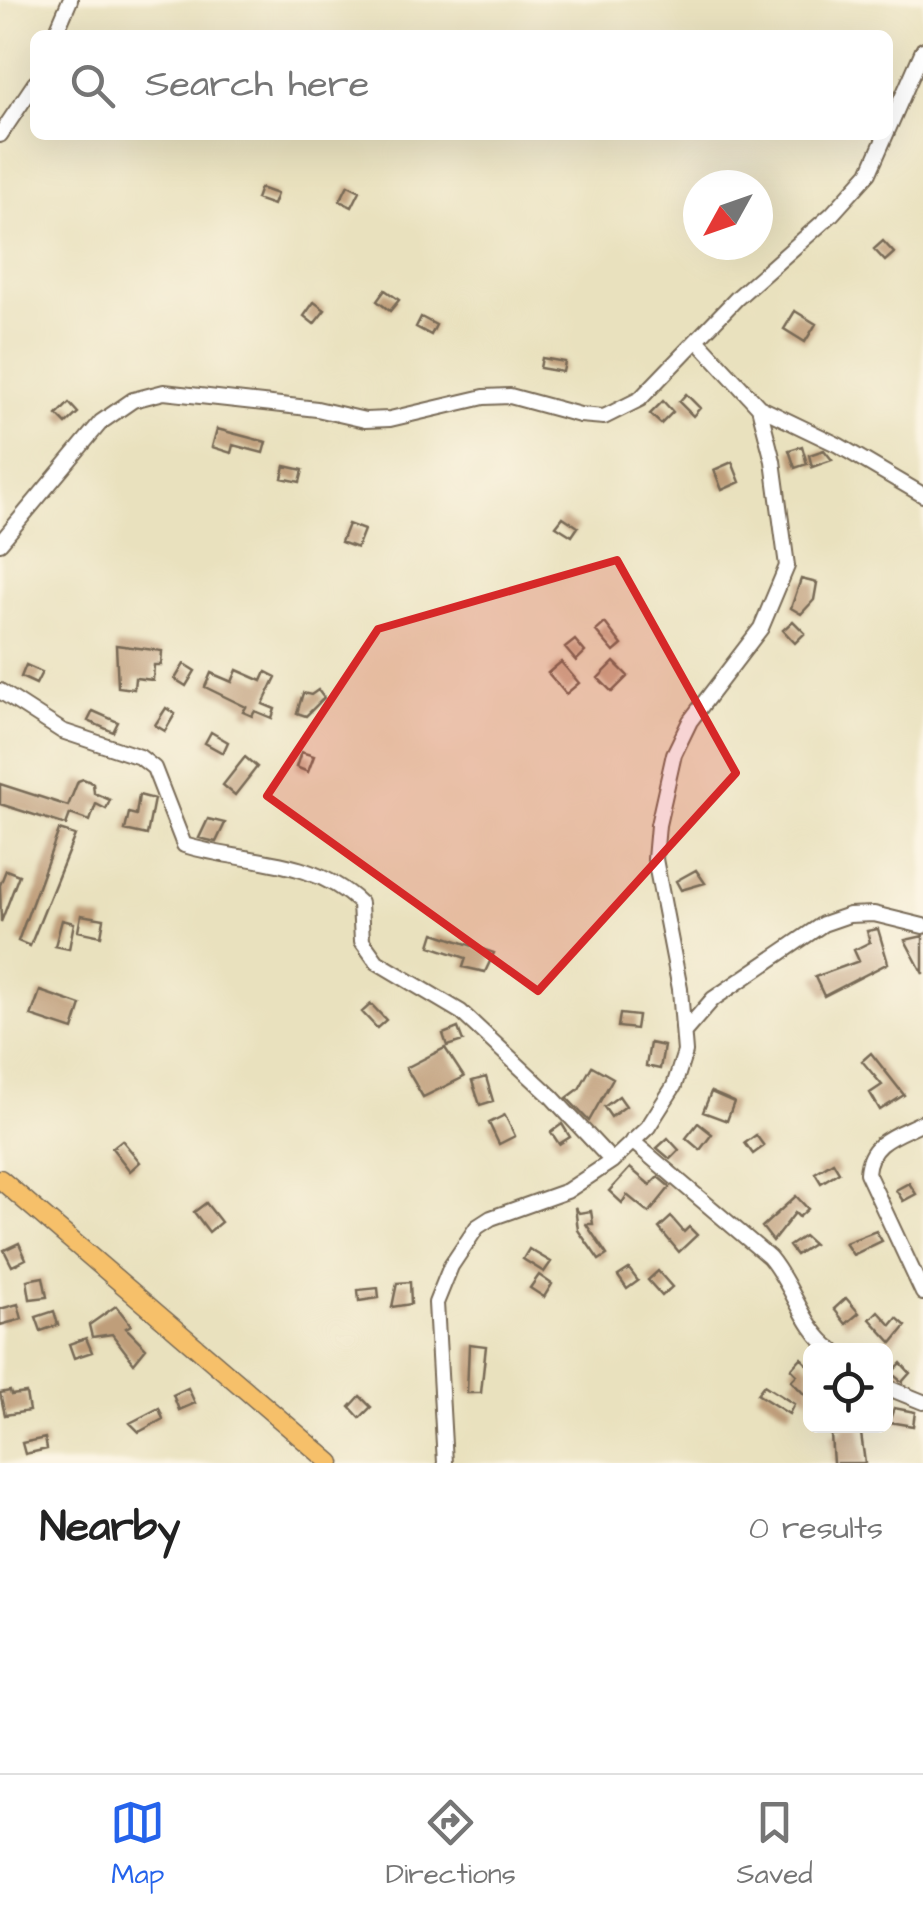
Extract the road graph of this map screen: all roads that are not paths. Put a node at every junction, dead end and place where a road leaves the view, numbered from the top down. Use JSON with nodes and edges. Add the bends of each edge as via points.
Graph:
{"nodes":[{"id":1,"x":70,"y":0,"type":"edge"},
{"id":2,"x":56,"y":30,"type":"edge"},
{"id":3,"x":923,"y":50,"type":"edge"},
{"id":4,"x":30,"y":90,"type":"edge"},
{"id":5,"x":893,"y":118,"type":"edge"},
{"id":6,"x":0,"y":135,"type":"edge"},
{"id":7,"x":883,"y":140,"type":"edge"},
{"id":8,"x":697,"y":340,"type":"junction"},
{"id":9,"x":759,"y":407,"type":"junction"},
{"id":10,"x":923,"y":494,"type":"edge"},
{"id":11,"x":0,"y":543,"type":"edge"},
{"id":12,"x":0,"y":691,"type":"edge"},
{"id":13,"x":923,"y":926,"type":"edge"},
{"id":14,"x":685,"y":1031,"type":"junction"},
{"id":15,"x":923,"y":1122,"type":"edge"},
{"id":16,"x":632,"y":1141,"type":"junction"},
{"id":17,"x":612,"y":1161,"type":"junction"},
{"id":18,"x":0,"y":1179,"type":"edge"},
{"id":19,"x":923,"y":1293,"type":"edge"},
{"id":20,"x":822,"y":1343,"type":"edge"},
{"id":21,"x":893,"y":1390,"type":"edge"},
{"id":22,"x":923,"y":1402,"type":"edge"},
{"id":23,"x":332,"y":1463,"type":"edge"},
{"id":24,"x":445,"y":1463,"type":"edge"}],
"edges":[{"from":1,"to":2,"type":"street"},
{"from":3,"to":5,"type":"street"},
{"from":4,"to":6,"type":"street"},
{"from":7,"to":8,"type":"street","via":[[869,172],[832,214]]},
{"from":8,"to":9,"type":"street"},
{"from":8,"to":11,"type":"street","via":[[640,400],[604,416],[510,396],[365,420],[164,392],[132,400],[101,422]]},
{"from":9,"to":10,"type":"street"},
{"from":9,"to":14,"type":"street","via":[[787,566],[761,628],[690,721],[674,754],[658,825],[655,859]]},
{"from":12,"to":17,"type":"street","via":[[62,732],[140,757],[154,768],[184,846],[292,865],[338,882],[360,902],[362,941],[377,962],[461,1012]]},
{"from":13,"to":14,"type":"street","via":[[874,914],[823,924],[713,999]]},
{"from":14,"to":16,"type":"street","via":[[674,1086]]},
{"from":15,"to":19,"type":"street","via":[[878,1145],[868,1156],[868,1173]]},
{"from":16,"to":17,"type":"street"},
{"from":16,"to":20,"type":"street","via":[[770,1258]]},
{"from":17,"to":24,"type":"street","via":[[566,1191],[477,1227],[450,1266],[436,1304]]},
{"from":18,"to":23,"type":"main road"},
{"from":21,"to":22,"type":"street"}]}
